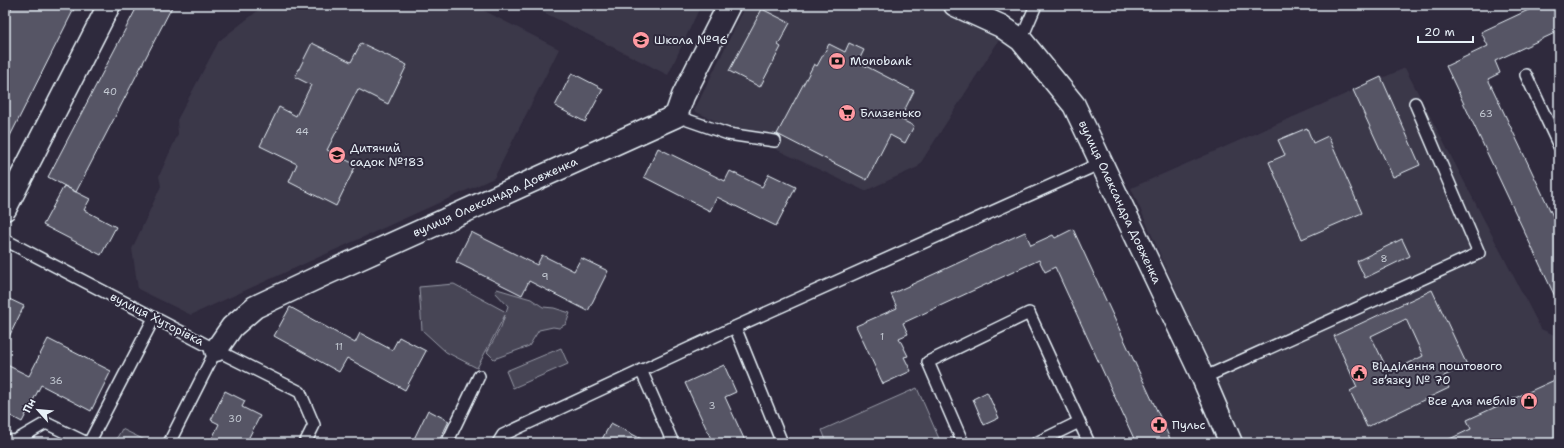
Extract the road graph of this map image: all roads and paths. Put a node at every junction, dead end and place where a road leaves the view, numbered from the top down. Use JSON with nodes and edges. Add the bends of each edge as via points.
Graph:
{"nodes":[{"id":1,"x":109,"y":5,"type":"edge"},
{"id":2,"x":729,"y":5,"type":"edge"},
{"id":3,"x":956,"y":5,"type":"edge"},
{"id":4,"x":1036,"y":5,"type":"edge"},
{"id":5,"x":1021,"y":40,"type":"junction"},
{"id":6,"x":1526,"y":75,"type":"dead end"},
{"id":7,"x":1415,"y":103,"type":"dead end"},
{"id":8,"x":676,"y":116,"type":"junction"},
{"id":9,"x":775,"y":141,"type":"dead end"},
{"id":10,"x":1559,"y":146,"type":"edge"},
{"id":11,"x":1101,"y":162,"type":"junction"},
{"id":12,"x":5,"y":209,"type":"edge"},
{"id":13,"x":5,"y":240,"type":"edge"},
{"id":14,"x":154,"y":318,"type":"junction"},
{"id":15,"x":735,"y":327,"type":"junction"},
{"id":16,"x":216,"y":350,"type":"junction"},
{"id":17,"x":641,"y":370,"type":"junction"},
{"id":18,"x":480,"y":376,"type":"dead end"},
{"id":19,"x":1203,"y":378,"type":"junction"},
{"id":20,"x":1079,"y":422,"type":"junction"},
{"id":21,"x":5,"y":440,"type":"edge"},
{"id":22,"x":88,"y":443,"type":"edge"},
{"id":23,"x":169,"y":443,"type":"edge"},
{"id":24,"x":305,"y":443,"type":"edge"},
{"id":25,"x":446,"y":443,"type":"edge"},
{"id":26,"x":498,"y":443,"type":"edge"},
{"id":27,"x":672,"y":443,"type":"edge"},
{"id":28,"x":782,"y":443,"type":"edge"},
{"id":29,"x":963,"y":443,"type":"edge"},
{"id":30,"x":1036,"y":443,"type":"edge"},
{"id":31,"x":1089,"y":443,"type":"edge"},
{"id":32,"x":1231,"y":443,"type":"edge"}],
"edges":[{"from":1,"to":12,"type":"street"},
{"from":2,"to":8,"type":"street","via":[[683,96]]},
{"from":3,"to":5,"type":"street","name":"вулиця Олександра Довженка","via":[[1001,26]]},
{"from":4,"to":5,"type":"lane"},
{"from":5,"to":11,"type":"street","name":"вулиця Олександра Довженка","via":[[1074,105]]},
{"from":6,"to":10,"type":"lane"},
{"from":7,"to":19,"type":"lane","via":[[1479,253]]},
{"from":8,"to":9,"type":"lane","via":[[728,134]]},
{"from":8,"to":16,"type":"street","name":"вулиця Олександра Довженка","via":[[255,307],[232,326]]},
{"from":11,"to":15,"type":"lane"},
{"from":11,"to":19,"type":"street","name":"вулиця Олександра Довженка"},
{"from":13,"to":14,"type":"lane","name":"вулиця Хуторівка"},
{"from":14,"to":16,"type":"lane","name":"вулиця Хуторівка"},
{"from":14,"to":22,"type":"lane"},
{"from":15,"to":17,"type":"lane"},
{"from":15,"to":28,"type":"lane"},
{"from":16,"to":23,"type":"lane","name":"вулиця Хуторівка"},
{"from":16,"to":24,"type":"lane","via":[[300,392],[314,425]]},
{"from":17,"to":26,"type":"lane","via":[[503,435]]},
{"from":17,"to":27,"type":"lane"},
{"from":18,"to":25,"type":"lane"},
{"from":19,"to":32,"type":"street","name":"вулиця Олександра Довженка"},
{"from":20,"to":29,"type":"lane","via":[[1029,313],[928,362]]},
{"from":20,"to":30,"type":"lane"},
{"from":20,"to":31,"type":"lane"},
{"from":21,"to":22,"type":"lane","via":[[15,441],[46,423]]}]}
